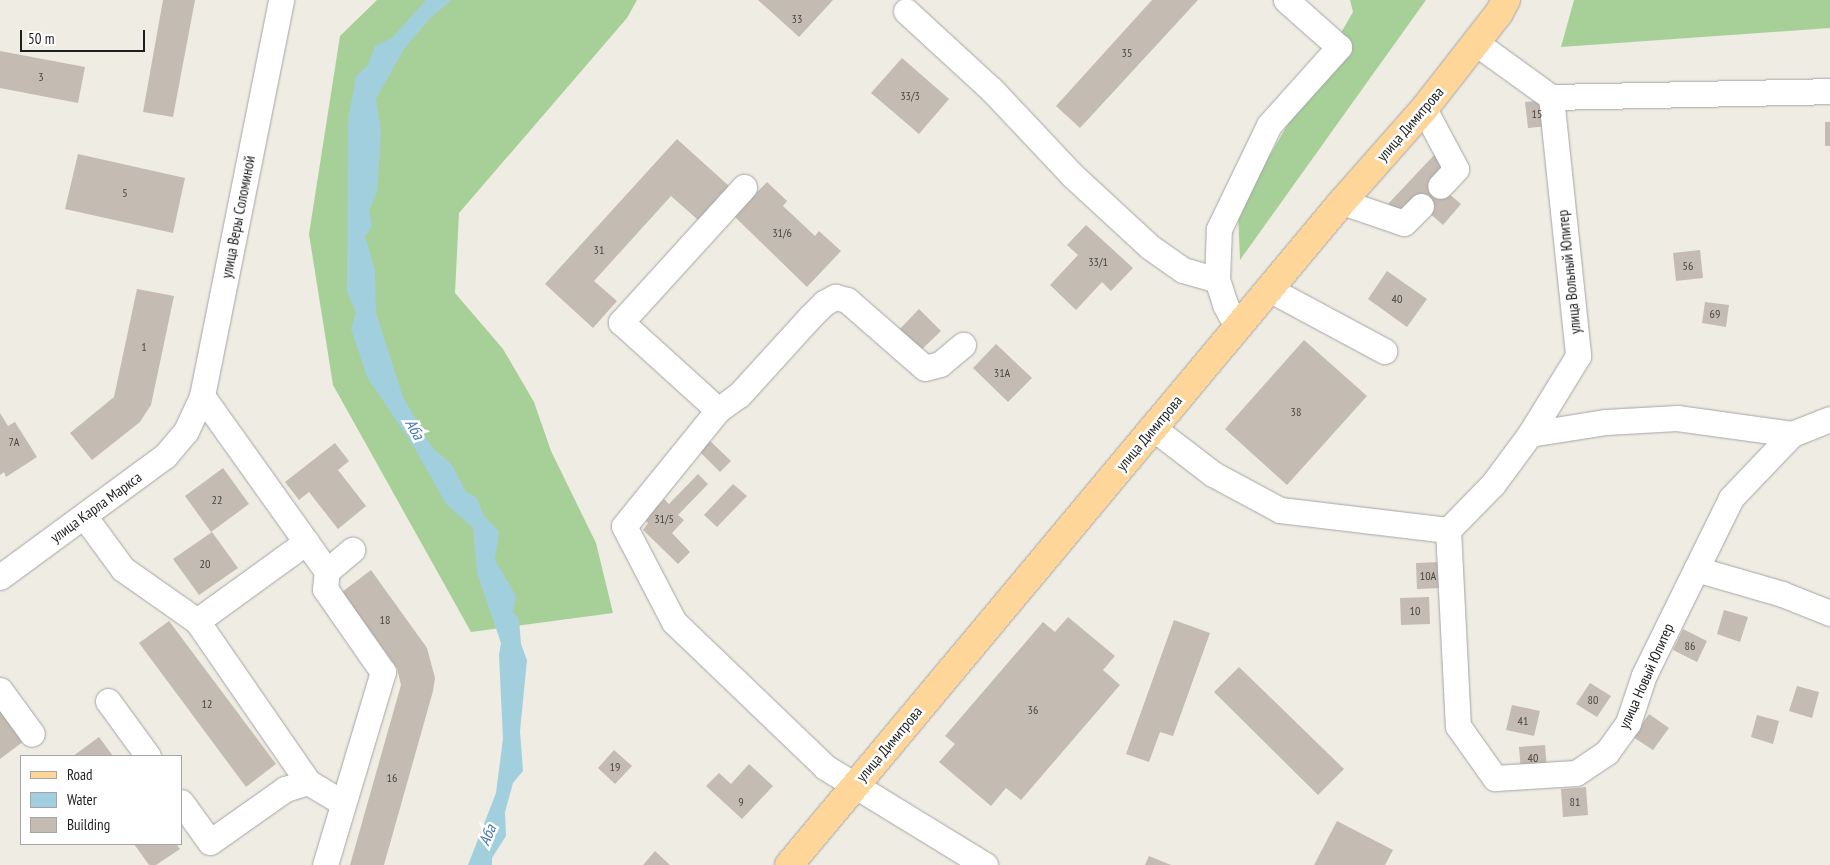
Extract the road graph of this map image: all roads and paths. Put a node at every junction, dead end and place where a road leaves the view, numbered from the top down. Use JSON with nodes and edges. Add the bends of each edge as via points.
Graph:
{"nodes":[{"id":1,"x":281,"y":0,"type":"edge"},
{"id":2,"x":1286,"y":0,"type":"edge"},
{"id":3,"x":1506,"y":0,"type":"edge"},
{"id":4,"x":906,"y":11,"type":"dead end"},
{"id":5,"x":1476,"y":43,"type":"junction"},
{"id":6,"x":1830,"y":91,"type":"edge"},
{"id":7,"x":1551,"y":98,"type":"junction"},
{"id":8,"x":1424,"y":109,"type":"junction"},
{"id":9,"x":1440,"y":186,"type":"dead end"},
{"id":10,"x":744,"y":187,"type":"dead end"},
{"id":11,"x":1342,"y":202,"type":"junction"},
{"id":12,"x":1421,"y":206,"type":"dead end"},
{"id":13,"x":1217,"y":280,"type":"junction"},
{"id":14,"x":1269,"y":289,"type":"junction"},
{"id":15,"x":1237,"y":328,"type":"junction"},
{"id":16,"x":963,"y":345,"type":"dead end"},
{"id":17,"x":1384,"y":351,"type":"dead end"},
{"id":18,"x":202,"y":396,"type":"junction"},
{"id":19,"x":718,"y":410,"type":"junction"},
{"id":20,"x":1830,"y":419,"type":"edge"},
{"id":21,"x":1153,"y":428,"type":"junction"},
{"id":22,"x":186,"y":432,"type":"joint"},
{"id":23,"x":1530,"y":434,"type":"junction"},
{"id":24,"x":1792,"y":434,"type":"junction"},
{"id":25,"x":84,"y":516,"type":"junction"},
{"id":26,"x":1448,"y":530,"type":"junction"},
{"id":27,"x":306,"y":542,"type":"junction"},
{"id":28,"x":352,"y":550,"type":"dead end"},
{"id":29,"x":1696,"y":569,"type":"junction"},
{"id":30,"x":327,"y":571,"type":"junction"},
{"id":31,"x":0,"y":577,"type":"edge"},
{"id":32,"x":1830,"y":613,"type":"edge"},
{"id":33,"x":197,"y":621,"type":"junction"},
{"id":34,"x":0,"y":690,"type":"edge"},
{"id":35,"x":108,"y":701,"type":"dead end"},
{"id":36,"x":32,"y":734,"type":"dead end"},
{"id":37,"x":147,"y":755,"type":"edge"},
{"id":38,"x":308,"y":782,"type":"junction"},
{"id":39,"x":856,"y":785,"type":"junction"},
{"id":40,"x":182,"y":803,"type":"edge"},
{"id":41,"x":344,"y":803,"type":"junction"},
{"id":42,"x":325,"y":865,"type":"edge"},
{"id":43,"x":789,"y":865,"type":"edge"},
{"id":44,"x":985,"y":865,"type":"edge"}],
"edges":[{"from":1,"to":18,"type":"street","name":"улица Веры Соломиной"},
{"from":2,"to":13,"type":"street","via":[[1339,47],[1269,125],[1219,229]]},
{"from":3,"to":5,"type":"main road","name":"улица Димитрова"},
{"from":4,"to":13,"type":"street","via":[[992,90],[1072,175],[1150,247],[1184,270]]},
{"from":5,"to":7,"type":"street"},
{"from":5,"to":8,"type":"main road","name":"улица Димитрова"},
{"from":6,"to":7,"type":"street"},
{"from":7,"to":23,"type":"street","name":"улица Вольный Юпитер","via":[[1578,356]]},
{"from":8,"to":9,"type":"street","via":[[1456,169]]},
{"from":8,"to":11,"type":"main road","name":"улица Димитрова"},
{"from":10,"to":19,"type":"street","via":[[621,322]]},
{"from":11,"to":12,"type":"street","via":[[1404,223]]},
{"from":11,"to":14,"type":"main road","name":"улица Димитрова"},
{"from":13,"to":15,"type":"street","via":[[1224,304]]},
{"from":14,"to":15,"type":"main road","name":"улица Димитрова"},
{"from":14,"to":17,"type":"street"},
{"from":15,"to":21,"type":"main road","name":"улица Димитрова"},
{"from":16,"to":19,"type":"street","via":[[940,364],[925,368],[847,300],[835,297],[824,303],[738,395]]},
{"from":18,"to":22,"type":"street","name":"улица Веры Соломиной"},
{"from":18,"to":27,"type":"street"},
{"from":19,"to":39,"type":"street","via":[[624,526],[674,622],[825,767]]},
{"from":20,"to":24,"type":"street","name":"улица Новый Юпитер"},
{"from":21,"to":26,"type":"street","via":[[1213,474],[1280,510]]},
{"from":21,"to":39,"type":"main road","name":"улица Димитрова"},
{"from":22,"to":25,"type":"street","name":"улица Карла Маркса","via":[[165,456]]},
{"from":23,"to":24,"type":"street","name":"улица Новый Юпитер","via":[[1606,422],[1677,418]]},
{"from":23,"to":26,"type":"street","via":[[1493,484]]},
{"from":24,"to":29,"type":"street","name":"улица Новый Юпитер","via":[[1731,498]]},
{"from":25,"to":31,"type":"street","name":"улица Карла Маркса"},
{"from":25,"to":33,"type":"street","via":[[123,569]]},
{"from":26,"to":29,"type":"street","name":"улица Новый Юпитер","via":[[1458,726],[1495,778],[1576,773],[1607,752],[1628,723],[1644,675]]},
{"from":27,"to":30,"type":"street"},
{"from":27,"to":33,"type":"street"},
{"from":28,"to":30,"type":"street"},
{"from":29,"to":32,"type":"street","via":[[1782,594]]},
{"from":30,"to":41,"type":"street","via":[[325,589],[383,672]]},
{"from":33,"to":38,"type":"street"},
{"from":34,"to":36,"type":"street"},
{"from":35,"to":37,"type":"street"},
{"from":38,"to":40,"type":"street","via":[[285,789],[210,842]]},
{"from":38,"to":41,"type":"street"},
{"from":39,"to":43,"type":"main road","name":"улица Димитрова"},
{"from":39,"to":44,"type":"street"},
{"from":41,"to":42,"type":"street"}]}
